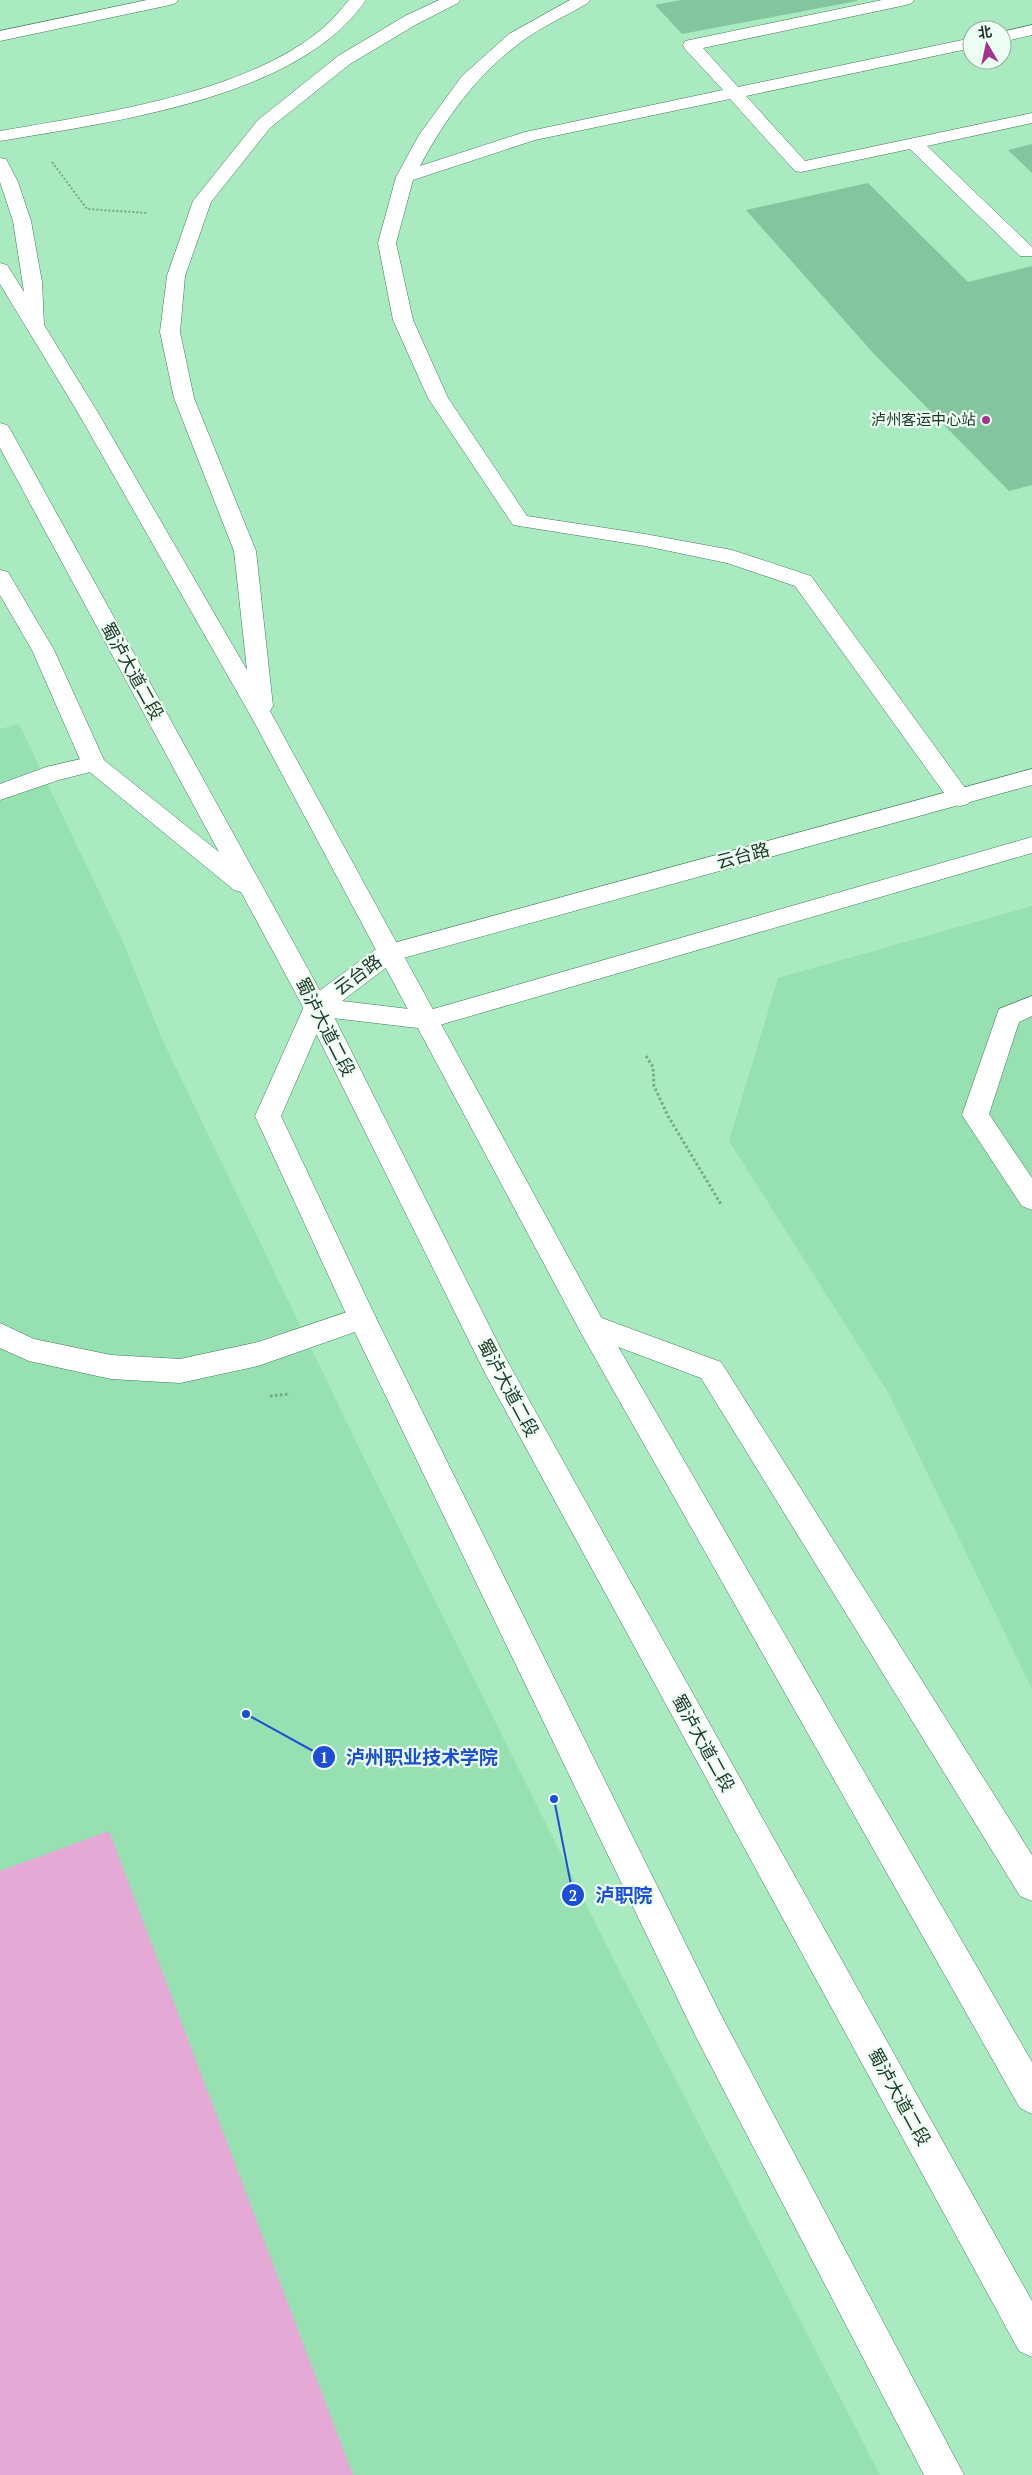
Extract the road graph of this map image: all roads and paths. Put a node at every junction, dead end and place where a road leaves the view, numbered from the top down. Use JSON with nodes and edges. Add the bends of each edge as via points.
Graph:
{"nodes":[{"id":1,"x":170,"y":0,"type":"edge"},
{"id":2,"x":358,"y":0,"type":"edge"},
{"id":3,"x":452,"y":0,"type":"edge"},
{"id":4,"x":582,"y":0,"type":"edge"},
{"id":5,"x":906,"y":0,"type":"edge"},
{"id":6,"x":1032,"y":30,"type":"edge"},
{"id":7,"x":1012,"y":35,"type":"edge"},
{"id":8,"x":0,"y":36,"type":"edge"},
{"id":9,"x":962,"y":45,"type":"edge"},
{"id":10,"x":736,"y":93,"type":"junction"},
{"id":11,"x":1032,"y":118,"type":"edge"},
{"id":12,"x":0,"y":136,"type":"edge"},
{"id":13,"x":914,"y":143,"type":"junction"},
{"id":14,"x":48,"y":157,"type":"dead end"},
{"id":15,"x":0,"y":163,"type":"edge"},
{"id":16,"x":405,"y":177,"type":"junction"},
{"id":17,"x":148,"y":213,"type":"dead end"},
{"id":18,"x":1027,"y":252,"type":"dead end"},
{"id":19,"x":0,"y":269,"type":"edge"},
{"id":20,"x":37,"y":329,"type":"junction"},
{"id":21,"x":0,"y":429,"type":"edge"},
{"id":22,"x":0,"y":577,"type":"edge"},
{"id":23,"x":263,"y":718,"type":"junction"},
{"id":24,"x":94,"y":764,"type":"junction"},
{"id":25,"x":1032,"y":777,"type":"edge"},
{"id":26,"x":0,"y":792,"type":"edge"},
{"id":27,"x":960,"y":798,"type":"junction"},
{"id":28,"x":1032,"y":845,"type":"edge"},
{"id":29,"x":253,"y":891,"type":"junction"},
{"id":30,"x":388,"y":953,"type":"junction"},
{"id":31,"x":1032,"y":1005,"type":"edge"},
{"id":32,"x":316,"y":1007,"type":"junction"},
{"id":33,"x":426,"y":1020,"type":"junction"},
{"id":34,"x":646,"y":1056,"type":"dead end"},
{"id":35,"x":1032,"y":1198,"type":"edge"},
{"id":36,"x":722,"y":1206,"type":"dead end"},
{"id":37,"x":362,"y":1318,"type":"junction"},
{"id":38,"x":591,"y":1325,"type":"junction"},
{"id":39,"x":0,"y":1335,"type":"edge"},
{"id":40,"x":1032,"y":1885,"type":"edge"},
{"id":41,"x":1032,"y":2096,"type":"edge"},
{"id":42,"x":1032,"y":2338,"type":"edge"},
{"id":43,"x":945,"y":2475,"type":"edge"}],
"edges":[{"from":1,"to":8,"type":"main road"},
{"from":2,"to":12,"type":"main road","via":[[327,35],[289,60],[240,82],[142,108]]},
{"from":3,"to":23,"type":"main road","via":[[344,60],[264,124],[202,201],[176,276],[170,332],[184,398],[245,551]]},
{"from":4,"to":16,"type":"main road","via":[[516,38],[468,80],[428,135]]},
{"from":5,"to":10,"type":"main road","via":[[690,45]]},
{"from":6,"to":7,"type":"main road"},
{"from":9,"to":10,"type":"main road"},
{"from":10,"to":13,"type":"main road","via":[[801,167]]},
{"from":10,"to":16,"type":"main road","via":[[531,136]]},
{"from":11,"to":13,"type":"main road"},
{"from":13,"to":18,"type":"main road"},
{"from":14,"to":17,"type":"path","via":[[87,210]]},
{"from":15,"to":20,"type":"main road","via":[[12,184],[30,257]]},
{"from":16,"to":27,"type":"main road","via":[[387,243],[403,320],[438,398],[520,521],[732,557],[802,581]]},
{"from":19,"to":20,"type":"main road"},
{"from":20,"to":23,"type":"main road"},
{"from":21,"to":29,"type":"main road","name":"蜀泸大道二段"},
{"from":22,"to":24,"type":"main road","via":[[43,650]]},
{"from":23,"to":30,"type":"main road"},
{"from":24,"to":26,"type":"main road","via":[[54,773]]},
{"from":24,"to":29,"type":"main road"},
{"from":25,"to":27,"type":"main road","name":"云台路"},
{"from":27,"to":30,"type":"main road","name":"云台路"},
{"from":28,"to":33,"type":"main road","name":"云台路"},
{"from":29,"to":32,"type":"main road","name":"蜀泸大道二段"},
{"from":30,"to":32,"type":"main road","name":"云台路"},
{"from":30,"to":33,"type":"main road"},
{"from":31,"to":35,"type":"main road","via":[[1008,1016],[975,1115]]},
{"from":32,"to":33,"type":"main road","name":"云台路"},
{"from":32,"to":37,"type":"main road","via":[[268,1116]]},
{"from":32,"to":42,"type":"main road","name":"蜀泸大道二段","via":[[495,1365]]},
{"from":33,"to":38,"type":"main road"},
{"from":34,"to":36,"type":"path","via":[[653,1067],[654,1086],[668,1116]]},
{"from":37,"to":39,"type":"main road","via":[[258,1354],[180,1370],[111,1367],[29,1349]]},
{"from":37,"to":43,"type":"main road","via":[[708,2025]]},
{"from":38,"to":40,"type":"main road","via":[[711,1370]]},
{"from":38,"to":41,"type":"main road"}]}
